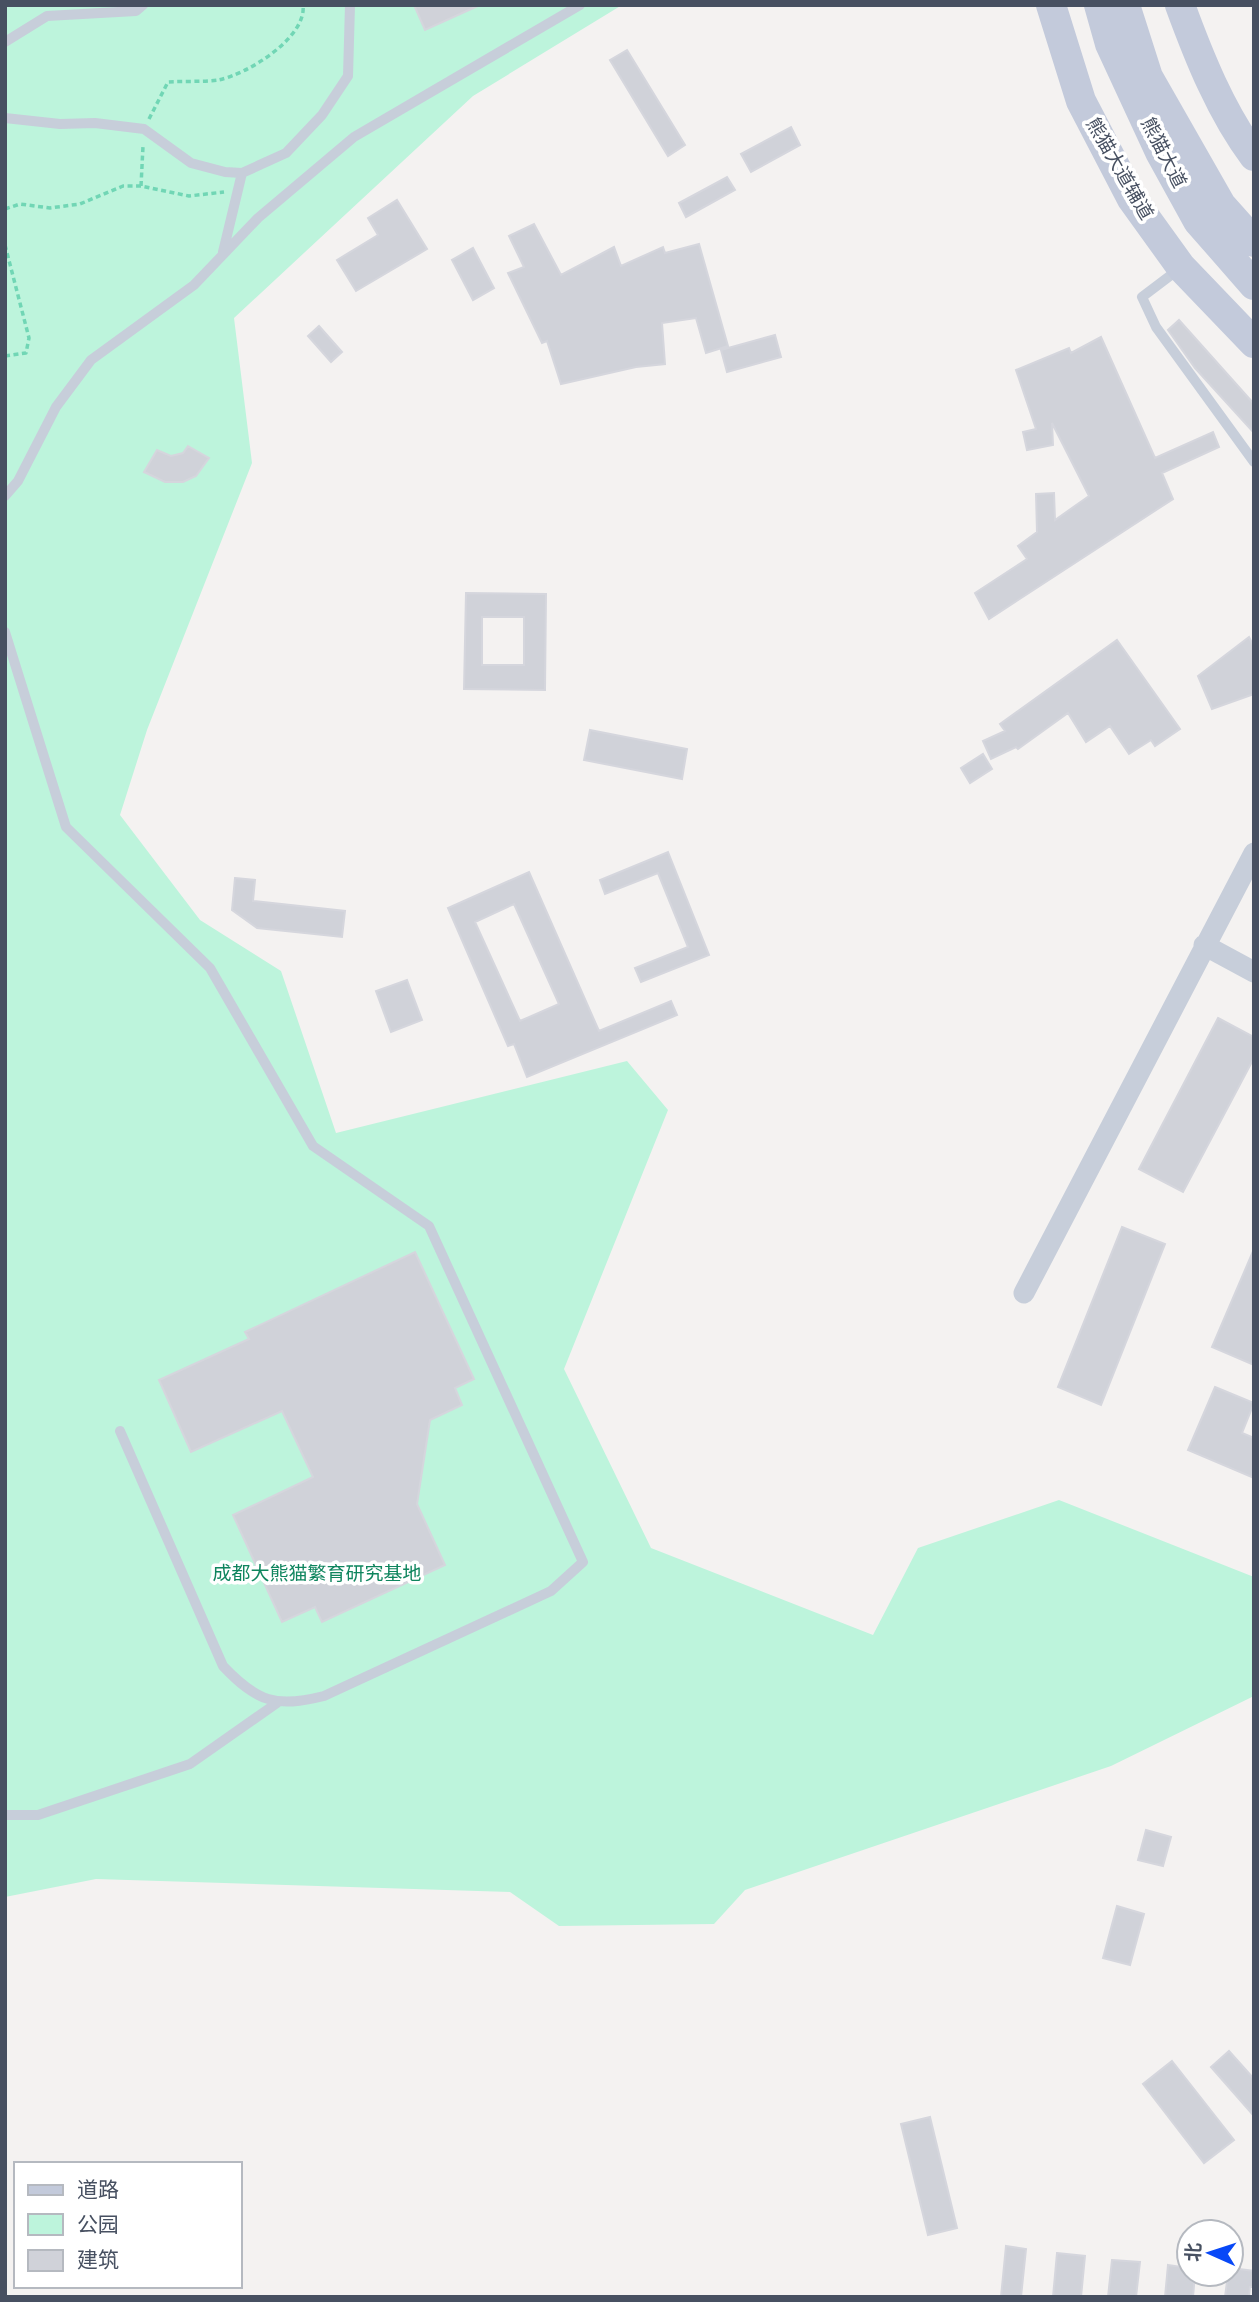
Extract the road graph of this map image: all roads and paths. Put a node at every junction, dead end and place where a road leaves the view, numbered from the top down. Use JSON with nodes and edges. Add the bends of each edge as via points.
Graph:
{"nodes":[{"id":1,"x":143,"y":5,"type":"edge"},
{"id":2,"x":303,"y":5,"type":"edge"},
{"id":3,"x":350,"y":5,"type":"edge"},
{"id":4,"x":580,"y":5,"type":"edge"},
{"id":5,"x":1051,"y":5,"type":"edge"},
{"id":6,"x":1099,"y":5,"type":"edge"},
{"id":7,"x":1125,"y":5,"type":"edge"},
{"id":8,"x":1181,"y":5,"type":"edge"},
{"id":9,"x":5,"y":42,"type":"edge"},
{"id":10,"x":5,"y":118,"type":"edge"},
{"id":11,"x":144,"y":129,"type":"junction"},
{"id":12,"x":1254,"y":156,"type":"edge"},
{"id":13,"x":242,"y":173,"type":"junction"},
{"id":14,"x":141,"y":186,"type":"junction"},
{"id":15,"x":239,"y":190,"type":"junction"},
{"id":16,"x":5,"y":209,"type":"edge"},
{"id":17,"x":1254,"y":242,"type":"edge"},
{"id":18,"x":5,"y":245,"type":"edge"},
{"id":19,"x":223,"y":252,"type":"junction"},
{"id":20,"x":1181,"y":267,"type":"junction"},
{"id":21,"x":1254,"y":285,"type":"edge"},
{"id":22,"x":1254,"y":343,"type":"edge"},
{"id":23,"x":5,"y":356,"type":"edge"},
{"id":24,"x":1254,"y":462,"type":"edge"},
{"id":25,"x":5,"y":496,"type":"edge"},
{"id":26,"x":5,"y":632,"type":"edge"},
{"id":27,"x":1254,"y":853,"type":"edge"},
{"id":28,"x":1204,"y":945,"type":"junction"},
{"id":29,"x":1254,"y":972,"type":"edge"},
{"id":30,"x":1024,"y":1293,"type":"dead end"},
{"id":31,"x":120,"y":1431,"type":"dead end"},
{"id":32,"x":277,"y":1703,"type":"junction"},
{"id":33,"x":5,"y":1815,"type":"edge"}],
"edges":[{"from":1,"to":9,"type":"lane","via":[[136,11],[47,16]]},
{"from":2,"to":11,"type":"path","via":[[304,12],[288,41],[256,66],[219,80],[168,82]]},
{"from":3,"to":13,"type":"lane","via":[[348,76],[322,115],[286,153]]},
{"from":4,"to":19,"type":"lane","via":[[354,137]]},
{"from":5,"to":20,"type":"main road","name":"熊猫大道辅道","via":[[1081,101],[1132,199]]},
{"from":6,"to":21,"type":"main road","name":"熊猫大道","via":[[1110,44],[1198,221]]},
{"from":7,"to":17,"type":"main road","name":"熊猫大道","via":[[1148,77],[1221,205]]},
{"from":8,"to":12,"type":"main road","via":[[1237,134]]},
{"from":10,"to":11,"type":"lane"},
{"from":11,"to":13,"type":"lane","via":[[191,163]]},
{"from":11,"to":14,"type":"path"},
{"from":13,"to":15,"type":"lane"},
{"from":14,"to":15,"type":"path","via":[[189,196]]},
{"from":14,"to":16,"type":"path","via":[[123,186],[80,204],[50,208],[20,204]]},
{"from":15,"to":19,"type":"lane"},
{"from":18,"to":23,"type":"path","via":[[29,338],[26,353]]},
{"from":19,"to":25,"type":"lane","via":[[194,285],[91,360],[57,407],[18,481]]},
{"from":20,"to":22,"type":"main road","name":"熊猫大道辅道"},
{"from":20,"to":24,"type":"lane","via":[[1142,297],[1156,327]]},
{"from":26,"to":32,"type":"lane","via":[[66,827],[211,968],[313,1146],[429,1226],[583,1562],[551,1591],[324,1696]]},
{"from":27,"to":28,"type":"street"},
{"from":28,"to":29,"type":"street"},
{"from":28,"to":30,"type":"street"},
{"from":31,"to":32,"type":"lane","via":[[223,1666],[237,1681]]},
{"from":32,"to":33,"type":"lane","via":[[190,1764],[38,1815]]}]}
